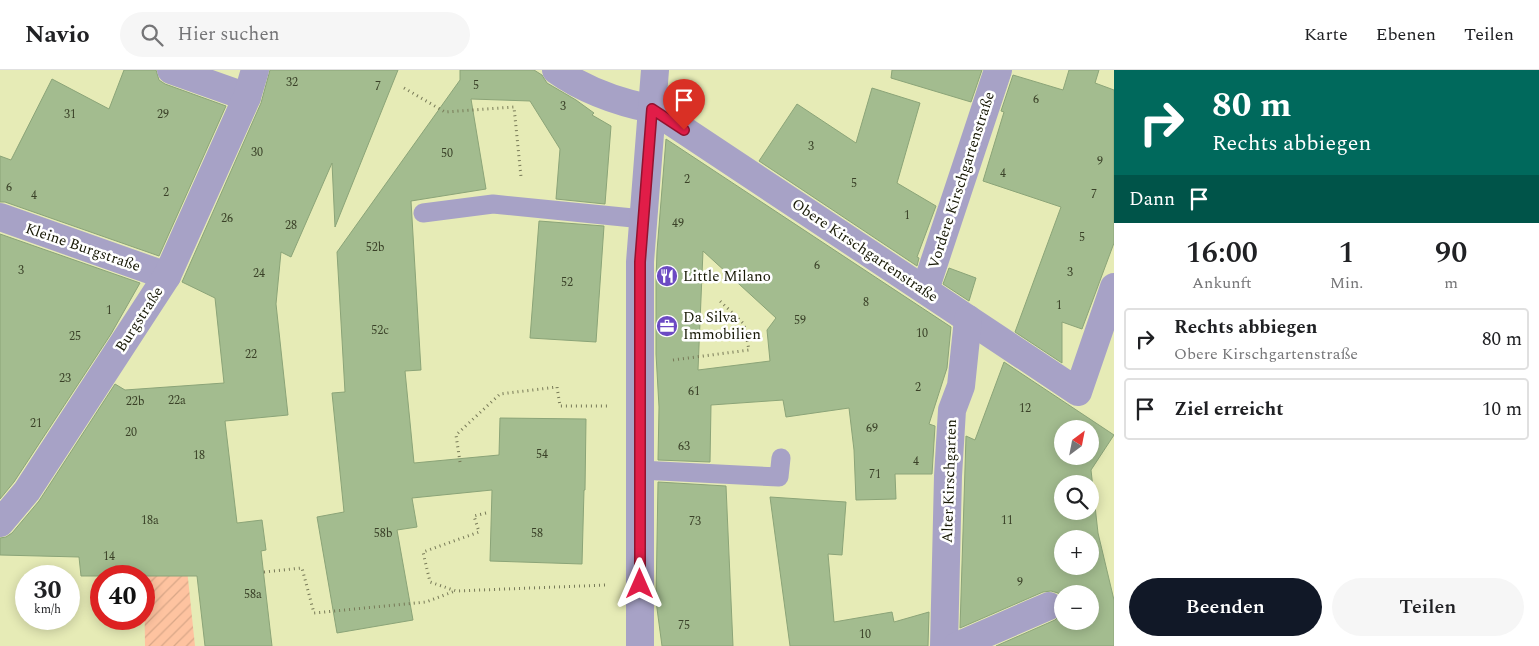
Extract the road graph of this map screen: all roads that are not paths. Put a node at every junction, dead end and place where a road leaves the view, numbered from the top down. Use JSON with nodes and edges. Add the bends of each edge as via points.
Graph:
{"nodes":[{"id":1,"x":171,"y":70,"type":"edge"},
{"id":2,"x":255,"y":70,"type":"edge"},
{"id":3,"x":556,"y":70,"type":"edge"},
{"id":4,"x":654,"y":70,"type":"edge"},
{"id":5,"x":998,"y":70,"type":"edge"},
{"id":6,"x":247,"y":97,"type":"junction"},
{"id":7,"x":652,"y":109,"type":"junction"},
{"id":8,"x":423,"y":213,"type":"dead end"},
{"id":9,"x":0,"y":217,"type":"edge"},
{"id":10,"x":643,"y":219,"type":"junction"},
{"id":11,"x":166,"y":276,"type":"junction"},
{"id":12,"x":1114,"y":287,"type":"edge"},
{"id":13,"x":925,"y":290,"type":"junction"},
{"id":14,"x":968,"y":319,"type":"junction"},
{"id":15,"x":781,"y":458,"type":"dead end"},
{"id":16,"x":640,"y":470,"type":"junction"},
{"id":17,"x":0,"y":523,"type":"edge"},
{"id":18,"x":1048,"y":606,"type":"dead end"},
{"id":19,"x":640,"y":646,"type":"edge"},
{"id":20,"x":944,"y":646,"type":"edge"},
{"id":21,"x":957,"y":646,"type":"edge"}],
"edges":[{"from":1,"to":6,"type":"street"},
{"from":2,"to":6,"type":"street","name":"Burgstraße"},
{"from":3,"to":7,"type":"street","name":"Obere Kirschgartenstraße","via":[[574,83]]},
{"from":4,"to":7,"type":"street"},
{"from":5,"to":13,"type":"street","name":"Vordere Kirschgartenstraße"},
{"from":6,"to":11,"type":"street","name":"Burgstraße"},
{"from":7,"to":10,"type":"street"},
{"from":7,"to":13,"type":"street","name":"Obere Kirschgartenstraße"},
{"from":8,"to":10,"type":"lane","via":[[493,204]]},
{"from":9,"to":11,"type":"street","name":"Kleine Burgstraße"},
{"from":10,"to":16,"type":"street"},
{"from":11,"to":17,"type":"street","name":"Burgstraße","via":[[27,491]]},
{"from":12,"to":14,"type":"street","name":"Obere Kirschgartenstraße","via":[[1078,392]]},
{"from":13,"to":14,"type":"street","name":"Obere Kirschgartenstraße"},
{"from":14,"to":20,"type":"street","name":"Alter Kirschgarten","via":[[960,386],[952,410]]},
{"from":15,"to":16,"type":"lane","via":[[779,477]]},
{"from":16,"to":19,"type":"street"},
{"from":18,"to":21,"type":"street"}]}
